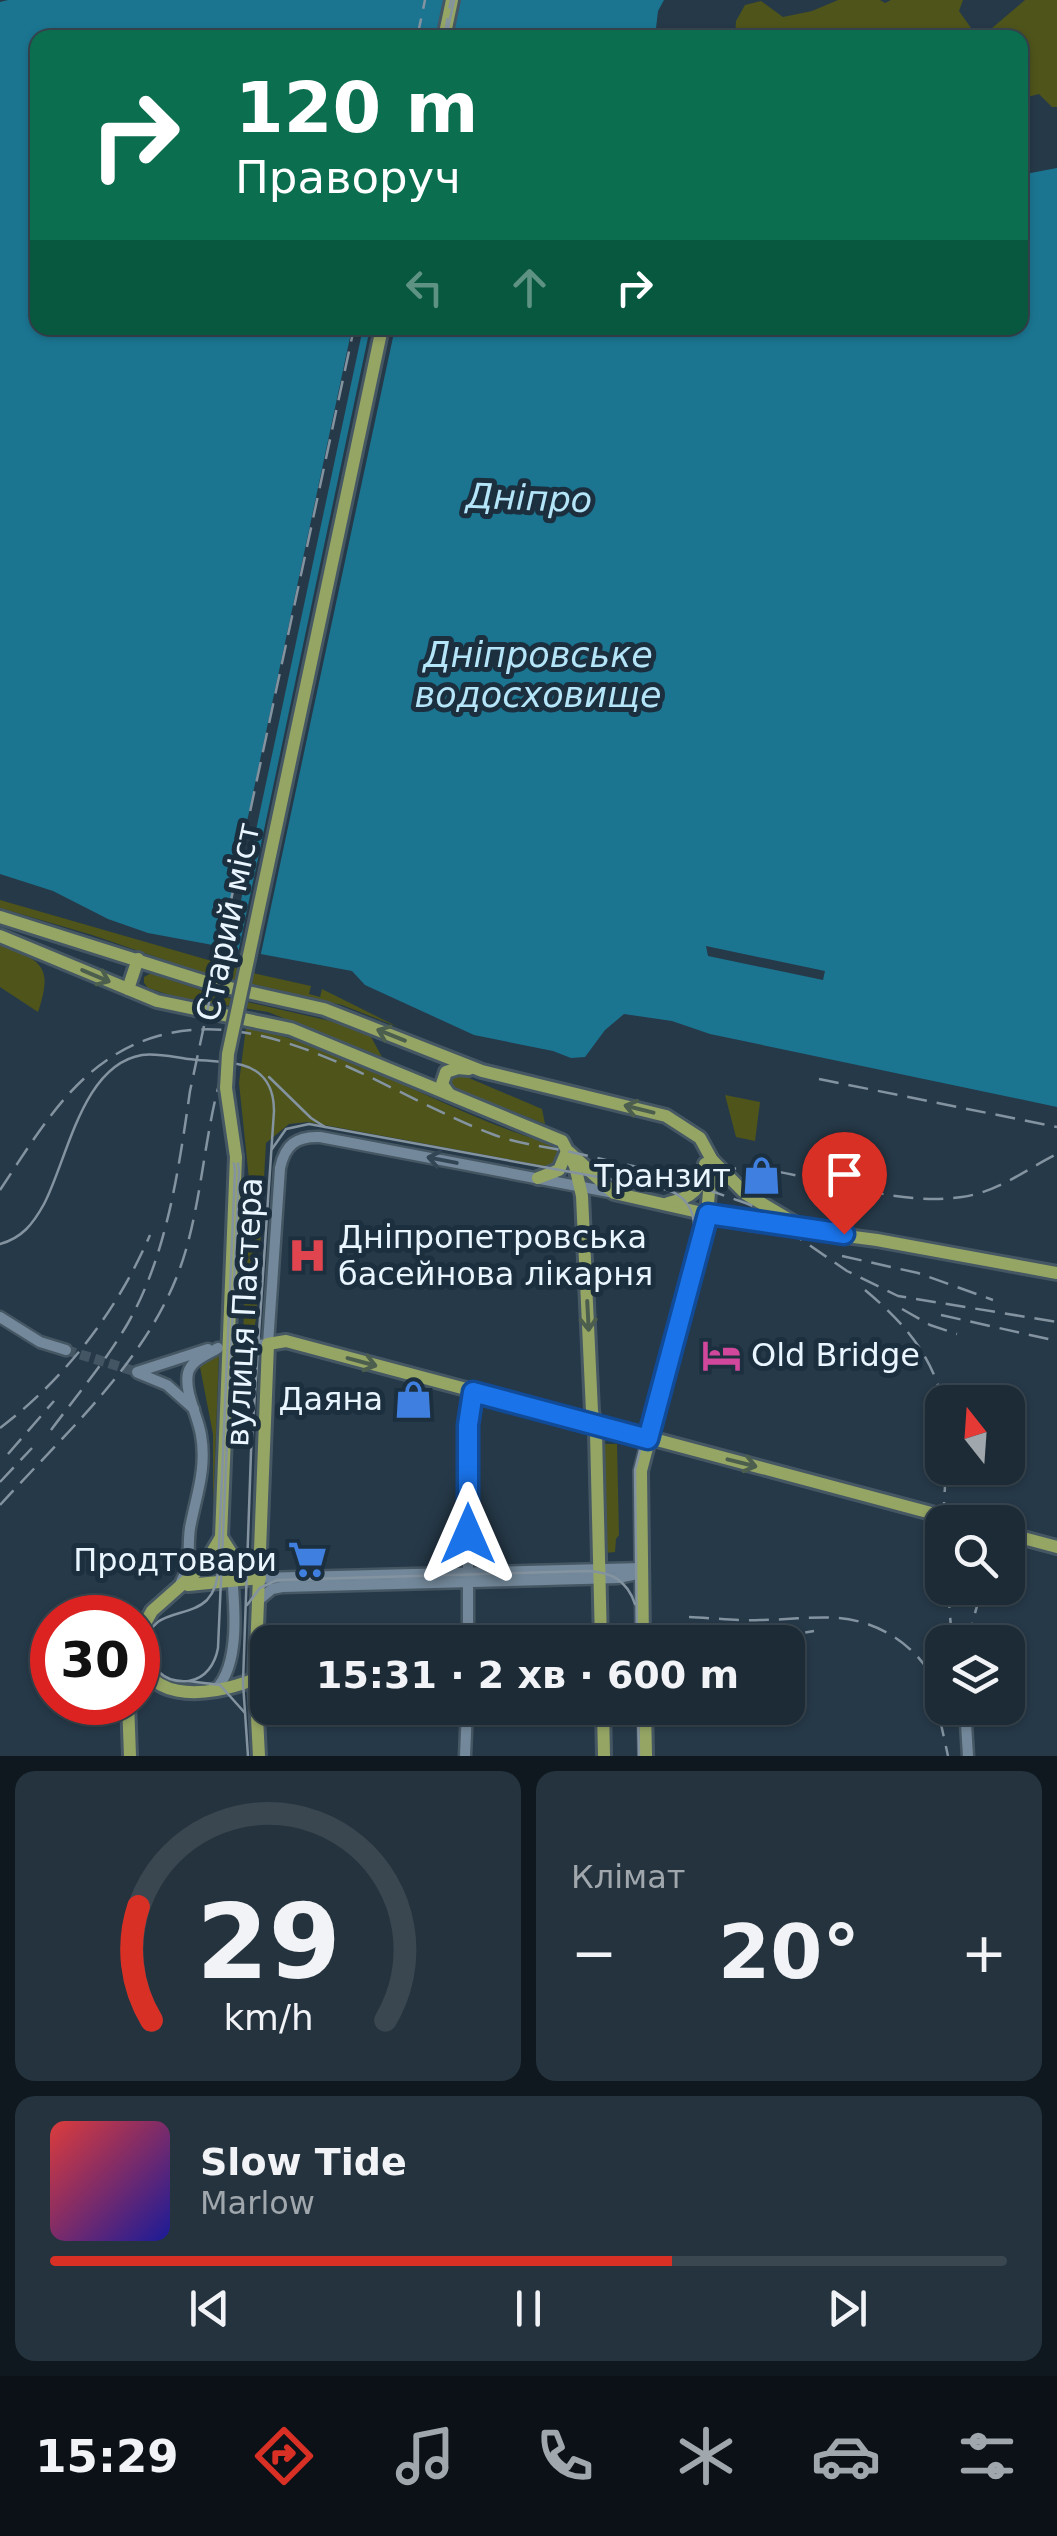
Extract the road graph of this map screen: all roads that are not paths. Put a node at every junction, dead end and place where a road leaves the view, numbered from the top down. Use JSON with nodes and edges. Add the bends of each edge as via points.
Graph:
{"nodes":[{"id":1,"x":452,"y":0,"type":"edge"},
{"id":2,"x":446,"y":30,"type":"edge"},
{"id":3,"x":381,"y":335,"type":"edge"},
{"id":4,"x":0,"y":916,"type":"edge"},
{"id":5,"x":0,"y":936,"type":"edge"},
{"id":6,"x":80,"y":940,"type":"junction"},
{"id":7,"x":54,"y":958,"type":"junction"},
{"id":8,"x":138,"y":959,"type":"junction"},
{"id":9,"x":128,"y":989,"type":"junction"},
{"id":10,"x":482,"y":1071,"type":"junction"},
{"id":11,"x":454,"y":1098,"type":"junction"},
{"id":12,"x":700,"y":1138,"type":"junction"},
{"id":13,"x":567,"y":1151,"type":"junction"},
{"id":14,"x":712,"y":1160,"type":"junction"},
{"id":15,"x":538,"y":1178,"type":"junction"},
{"id":16,"x":581,"y":1187,"type":"junction"},
{"id":17,"x":614,"y":1194,"type":"junction"},
{"id":18,"x":666,"y":1203,"type":"junction"},
{"id":19,"x":708,"y":1214,"type":"junction"},
{"id":20,"x":810,"y":1229,"type":"junction"},
{"id":21,"x":1057,"y":1272,"type":"edge"},
{"id":22,"x":0,"y":1317,"type":"edge"},
{"id":23,"x":268,"y":1344,"type":"junction"},
{"id":24,"x":240,"y":1347,"type":"dead end"},
{"id":25,"x":66,"y":1350,"type":"tunnel mouth"},
{"id":26,"x":473,"y":1392,"type":"junction"},
{"id":27,"x":194,"y":1410,"type":"junction"},
{"id":28,"x":594,"y":1424,"type":"junction"},
{"id":29,"x":648,"y":1439,"type":"junction"},
{"id":30,"x":925,"y":1512,"type":"edge"},
{"id":31,"x":221,"y":1536,"type":"junction"},
{"id":32,"x":190,"y":1539,"type":"junction"},
{"id":33,"x":1025,"y":1539,"type":"edge"},
{"id":34,"x":1057,"y":1547,"type":"edge"},
{"id":35,"x":230,"y":1552,"type":"junction"},
{"id":36,"x":642,"y":1570,"type":"junction"},
{"id":37,"x":600,"y":1573,"type":"junction"},
{"id":38,"x":468,"y":1577,"type":"junction"},
{"id":39,"x":260,"y":1578,"type":"junction"},
{"id":40,"x":232,"y":1580,"type":"junction"},
{"id":41,"x":177,"y":1590,"type":"junction"},
{"id":42,"x":259,"y":1600,"type":"junction"},
{"id":43,"x":160,"y":1604,"type":"edge"},
{"id":44,"x":258,"y":1625,"type":"edge"},
{"id":45,"x":468,"y":1625,"type":"edge"},
{"id":46,"x":601,"y":1625,"type":"edge"},
{"id":47,"x":643,"y":1625,"type":"edge"},
{"id":48,"x":250,"y":1681,"type":"edge"},
{"id":49,"x":160,"y":1684,"type":"edge"},
{"id":50,"x":214,"y":1690,"type":"junction"},
{"id":51,"x":129,"y":1725,"type":"edge"},
{"id":52,"x":258,"y":1725,"type":"edge"},
{"id":53,"x":466,"y":1725,"type":"edge"},
{"id":54,"x":603,"y":1725,"type":"edge"},
{"id":55,"x":645,"y":1725,"type":"edge"},
{"id":56,"x":966,"y":1725,"type":"edge"},
{"id":57,"x":130,"y":1756,"type":"edge"},
{"id":58,"x":259,"y":1756,"type":"edge"},
{"id":59,"x":465,"y":1756,"type":"edge"},
{"id":60,"x":604,"y":1756,"type":"edge"},
{"id":61,"x":646,"y":1756,"type":"edge"},
{"id":62,"x":968,"y":1756,"type":"edge"}],
"edges":[{"from":1,"to":2,"type":"main road"},
{"from":3,"to":31,"type":"main road","name":"Старий міст","bridge":true,"via":[[228,1054],[236,1157]]},
{"from":4,"to":6,"type":"main road"},
{"from":5,"to":7,"type":"main road"},
{"from":6,"to":7,"type":"main road","via":[[62,944]]},
{"from":6,"to":8,"type":"main road"},
{"from":7,"to":9,"type":"main road","one_way":true},
{"from":8,"to":9,"type":"main road"},
{"from":10,"to":8,"type":"main road","one_way":true,"via":[[324,1009]]},
{"from":9,"to":11,"type":"main road","via":[[171,1006],[290,1029]]},
{"from":10,"to":11,"type":"main road","via":[[446,1072],[442,1084]]},
{"from":12,"to":10,"type":"main road","one_way":true,"via":[[666,1116]]},
{"from":11,"to":13,"type":"main road","via":[[558,1137]]},
{"from":12,"to":14,"type":"main road"},
{"from":12,"to":18,"type":"main road","via":[[700,1186]]},
{"from":13,"to":15,"type":"main road","via":[[559,1170]]},
{"from":13,"to":16,"type":"main road"},
{"from":13,"to":17,"type":"main road"},
{"from":14,"to":19,"type":"main road"},
{"from":14,"to":20,"type":"main road","via":[[754,1201]]},
{"from":15,"to":16,"type":"street","name":"вулиця Пастера"},
{"from":15,"to":23,"type":"street","name":"вулиця Пастера","one_way":true,"via":[[320,1137],[296,1139],[280,1168]]},
{"from":16,"to":17,"type":"street","name":"вулиця Пастера"},
{"from":16,"to":28,"type":"main road","one_way":true},
{"from":17,"to":18,"type":"main road"},
{"from":18,"to":19,"type":"main road"},
{"from":19,"to":20,"type":"main road"},
{"from":19,"to":29,"type":"main road"},
{"from":20,"to":21,"type":"main road"},
{"from":22,"to":25,"type":"street"},
{"from":23,"to":24,"type":"street"},
{"from":23,"to":26,"type":"main road","one_way":true,"via":[[286,1342]]},
{"from":23,"to":39,"type":"main road","name":"вулиця Пастера"},
{"from":26,"to":28,"type":"main road"},
{"from":26,"to":38,"type":"street"},
{"from":27,"to":27,"type":"street","via":[[166,1385],[138,1372],[218,1348],[188,1374]]},
{"from":27,"to":32,"type":"street","via":[[202,1478]]},
{"from":28,"to":29,"type":"main road"},
{"from":28,"to":37,"type":"main road"},
{"from":29,"to":30,"type":"main road","one_way":true},
{"from":29,"to":36,"type":"main road","via":[[640,1481]]},
{"from":31,"to":32,"type":"street","via":[[205,1548]]},
{"from":31,"to":35,"type":"main road"},
{"from":31,"to":41,"type":"main road","via":[[205,1564]]},
{"from":32,"to":41,"type":"street","via":[[189,1566]]},
{"from":33,"to":34,"type":"main road"},
{"from":35,"to":39,"type":"main road"},
{"from":35,"to":40,"type":"street"},
{"from":36,"to":37,"type":"street"},
{"from":36,"to":47,"type":"main road"},
{"from":37,"to":38,"type":"street"},
{"from":37,"to":46,"type":"main road"},
{"from":38,"to":39,"type":"street"},
{"from":38,"to":42,"type":"street","via":[[272,1588]]},
{"from":38,"to":45,"type":"street"},
{"from":39,"to":40,"type":"main road"},
{"from":39,"to":42,"type":"main road","name":"вулиця Пастера"},
{"from":40,"to":41,"type":"main road"},
{"from":40,"to":50,"type":"street","via":[[231,1662]]},
{"from":41,"to":43,"type":"main road"},
{"from":42,"to":44,"type":"main road","name":"вулиця Пастера"},
{"from":48,"to":50,"type":"main road"},
{"from":49,"to":50,"type":"main road"},
{"from":51,"to":57,"type":"main road"},
{"from":52,"to":58,"type":"main road"},
{"from":53,"to":59,"type":"street"},
{"from":54,"to":60,"type":"main road"},
{"from":55,"to":61,"type":"main road"},
{"from":56,"to":62,"type":"street"}]}
